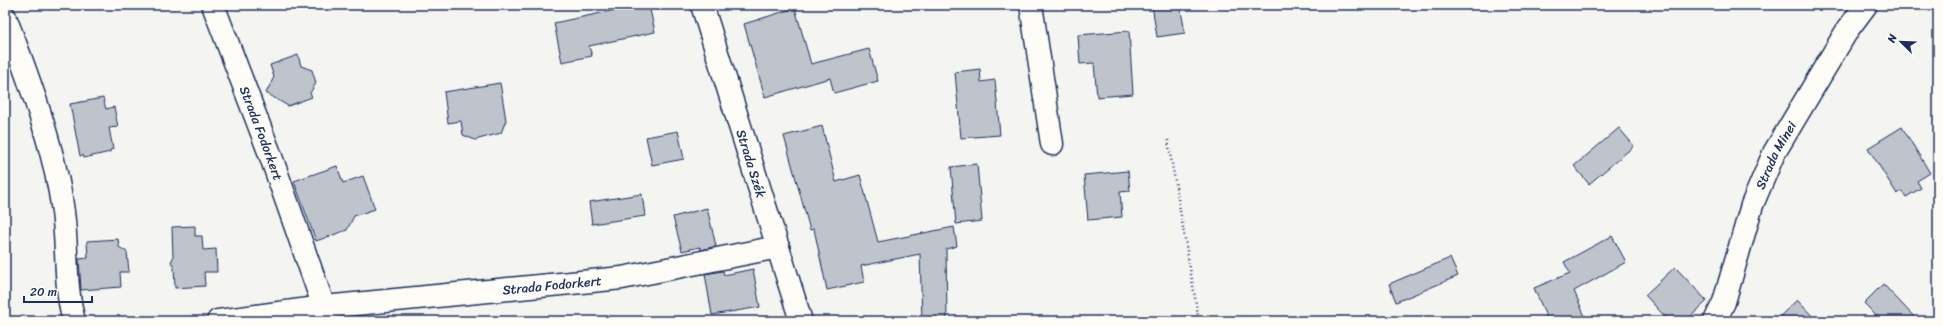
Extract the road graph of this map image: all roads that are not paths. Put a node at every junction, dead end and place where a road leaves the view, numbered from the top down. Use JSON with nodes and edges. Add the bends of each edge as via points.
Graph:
{"nodes":[{"id":1,"x":213,"y":5,"type":"edge"},
{"id":2,"x":702,"y":5,"type":"edge"},
{"id":3,"x":1031,"y":5,"type":"edge"},
{"id":4,"x":1866,"y":5,"type":"edge"},
{"id":5,"x":5,"y":17,"type":"edge"},
{"id":6,"x":1052,"y":144,"type":"dead end"},
{"id":7,"x":778,"y":247,"type":"junction"},
{"id":8,"x":324,"y":314,"type":"edge"},
{"id":9,"x":74,"y":321,"type":"edge"},
{"id":10,"x":218,"y":321,"type":"edge"},
{"id":11,"x":801,"y":321,"type":"edge"},
{"id":12,"x":1715,"y":321,"type":"edge"}],
"edges":[{"from":1,"to":8,"type":"street","name":"Strada Fodorkert","via":[[270,154]]},
{"from":2,"to":7,"type":"street","name":"Strada Szék"},
{"from":3,"to":6,"type":"street"},
{"from":4,"to":12,"type":"street","name":"Strada Minei","via":[[1848,29],[1774,153],[1752,205],[1724,302]]},
{"from":5,"to":9,"type":"street","via":[[48,139],[63,211],[69,303]]},
{"from":7,"to":8,"type":"street","name":"Strada Fodorkert","via":[[622,278]]},
{"from":7,"to":11,"type":"street","name":"Strada Szék"},
{"from":8,"to":10,"type":"street","name":"Strada Fodorkert"}]}
